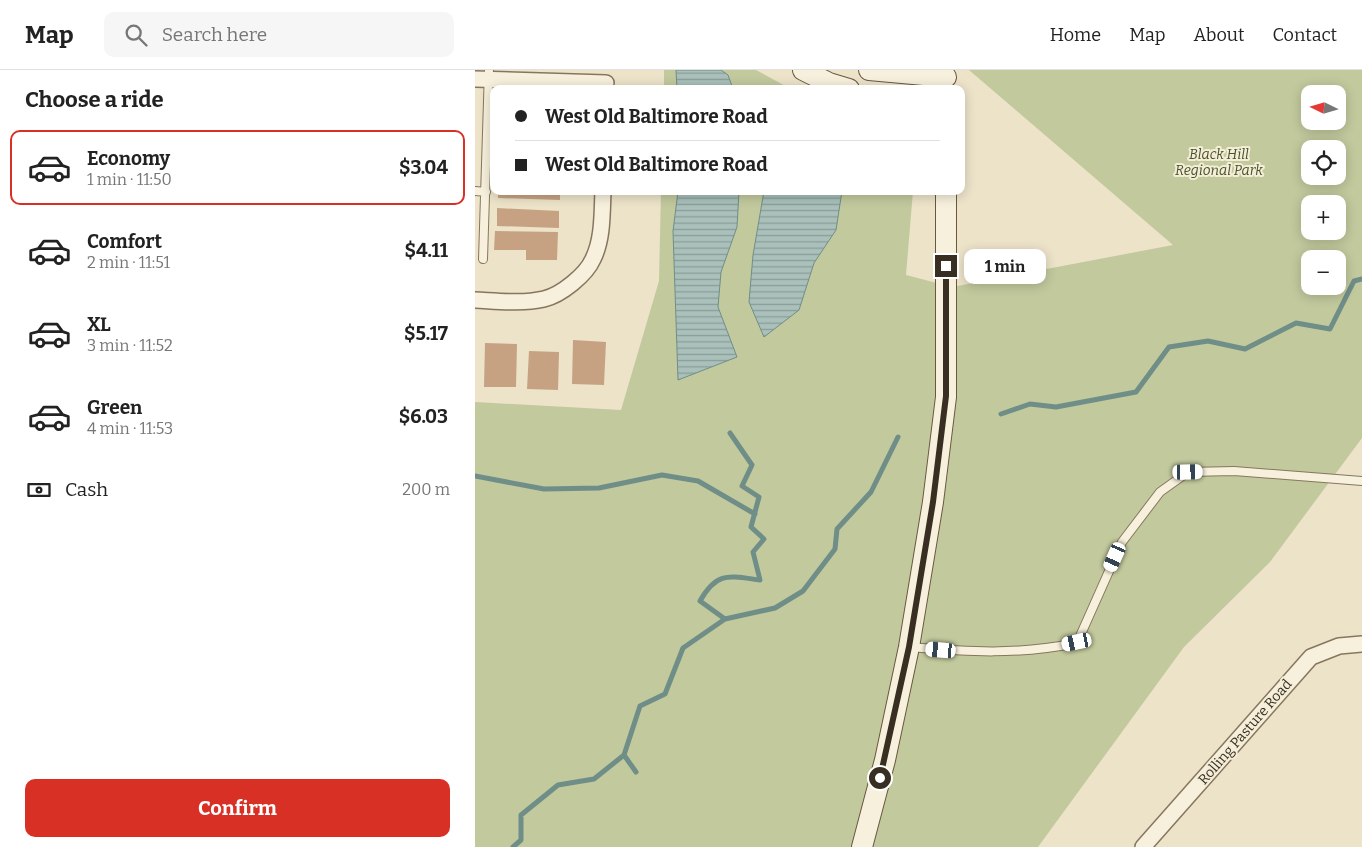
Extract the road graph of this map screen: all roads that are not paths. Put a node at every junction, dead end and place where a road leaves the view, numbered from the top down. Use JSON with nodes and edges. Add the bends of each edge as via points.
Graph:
{"nodes":[{"id":1,"x":803,"y":70,"type":"edge"},
{"id":2,"x":869,"y":70,"type":"edge"},
{"id":3,"x":484,"y":76,"type":"edge"},
{"id":4,"x":946,"y":79,"type":"edge"},
{"id":5,"x":606,"y":81,"type":"edge"},
{"id":6,"x":836,"y":85,"type":"edge"},
{"id":7,"x":475,"y":191,"type":"edge"},
{"id":8,"x":486,"y":192,"type":"junction"},
{"id":9,"x":603,"y":195,"type":"edge"},
{"id":10,"x":946,"y":195,"type":"edge"},
{"id":11,"x":483,"y":259,"type":"dead end"},
{"id":12,"x":475,"y":300,"type":"edge"},
{"id":13,"x":1362,"y":481,"type":"edge"},
{"id":14,"x":1362,"y":644,"type":"edge"},
{"id":15,"x":909,"y":647,"type":"junction"},
{"id":16,"x":863,"y":847,"type":"edge"},
{"id":17,"x":1143,"y":847,"type":"edge"}],
"edges":[{"from":1,"to":6,"type":"street"},
{"from":2,"to":4,"type":"street"},
{"from":3,"to":5,"type":"street"},
{"from":3,"to":8,"type":"lane"},
{"from":7,"to":8,"type":"lane"},
{"from":8,"to":11,"type":"lane"},
{"from":9,"to":12,"type":"street","via":[[602,223],[593,260],[570,287],[545,299],[518,302]]},
{"from":10,"to":15,"type":"street","via":[[946,396],[933,502]]},
{"from":13,"to":15,"type":"lane","via":[[1234,471],[1188,472],[1160,492],[1122,542],[1077,642],[1040,650],[968,653]]},
{"from":14,"to":17,"type":"street","name":"Rolling Pasture Road","via":[[1339,646],[1311,657]]},
{"from":15,"to":16,"type":"street"}]}
